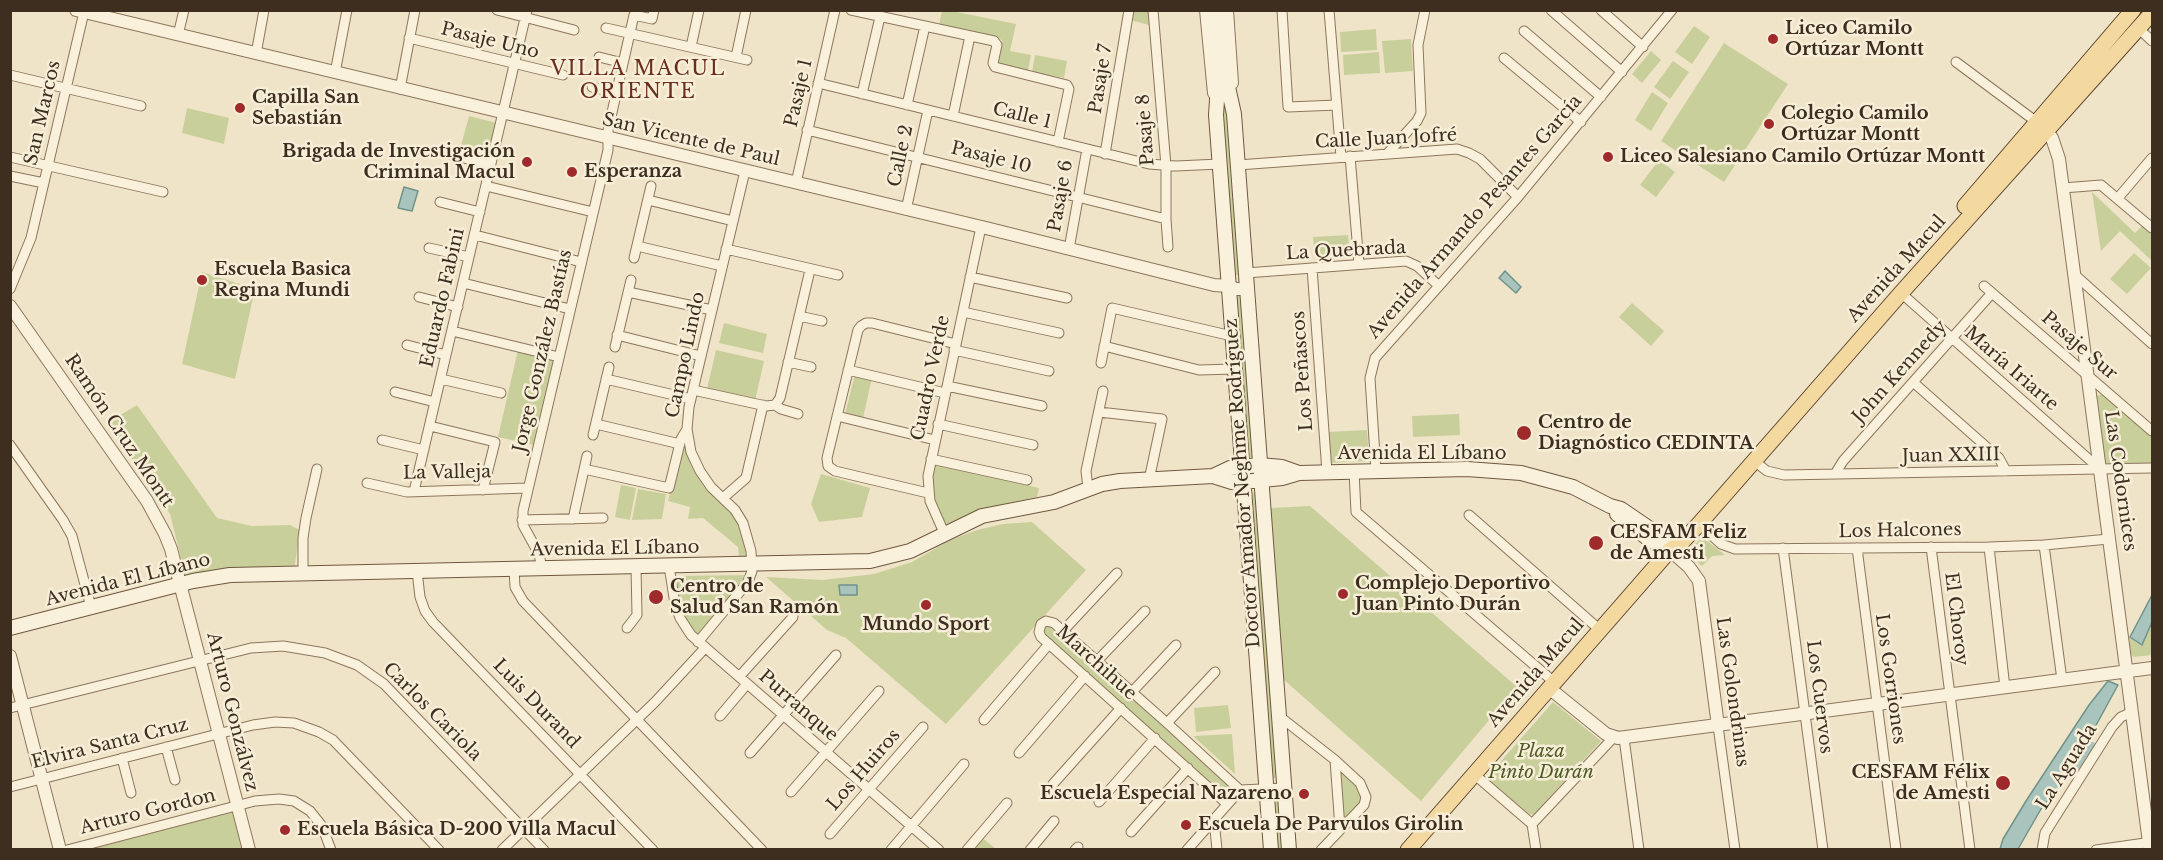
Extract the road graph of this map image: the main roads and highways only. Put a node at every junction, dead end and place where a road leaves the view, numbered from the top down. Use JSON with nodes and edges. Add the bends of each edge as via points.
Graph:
{"nodes":[{"id":1,"x":1217,"y":10,"type":"edge"},
{"id":2,"x":2133,"y":10,"type":"edge"},
{"id":3,"x":2148,"y":19,"type":"edge"},
{"id":4,"x":1220,"y":55,"type":"junction"},
{"id":5,"x":2042,"y":127,"type":"junction"},
{"id":6,"x":1260,"y":465,"type":"junction"},
{"id":7,"x":1242,"y":466,"type":"junction"},
{"id":8,"x":1299,"y":473,"type":"junction"},
{"id":9,"x":1213,"y":476,"type":"junction"},
{"id":10,"x":1261,"y":481,"type":"junction"},
{"id":11,"x":1243,"y":482,"type":"junction"},
{"id":12,"x":1670,"y":550,"type":"junction"},
{"id":13,"x":10,"y":628,"type":"edge"},
{"id":14,"x":1275,"y":662,"type":"junction"},
{"id":15,"x":1257,"y":663,"type":"junction"},
{"id":16,"x":1271,"y":849,"type":"edge"},
{"id":17,"x":1289,"y":849,"type":"edge"},
{"id":18,"x":1408,"y":849,"type":"edge"}],
"edges":[{"from":1,"to":4,"type":"main road","name":"Doctor Amador Neghme Rodríguez"},
{"from":2,"to":5,"type":"main road","name":"Avenida Macul"},
{"from":3,"to":5,"type":"main road","name":"Avenida Macul"},
{"from":4,"to":6,"type":"main road","name":"Doctor Amador Neghme Rodríguez","via":[[1234,114]]},
{"from":4,"to":7,"type":"main road","name":"Doctor Amador Neghme Rodríguez","via":[[1216,115]]},
{"from":5,"to":12,"type":"main road","name":"Avenida Macul","via":[[1686,539]]},
{"from":5,"to":12,"type":"main road","name":"Avenida Macul","via":[[1679,532]]},
{"from":6,"to":7,"type":"main road","name":"Avenida El Líbano"},
{"from":6,"to":8,"type":"main road","name":"Avenida El Líbano"},
{"from":6,"to":10,"type":"main road","name":"Doctor Amador Neghme Rodríguez"},
{"from":7,"to":9,"type":"main road","name":"Avenida El Líbano"},
{"from":7,"to":11,"type":"main road","name":"Doctor Amador Neghme Rodríguez"},
{"from":8,"to":10,"type":"main road","name":"Avenida El Líbano"},
{"from":8,"to":12,"type":"main road","name":"Avenida El Líbano","via":[[1481,469],[1521,473],[1567,484],[1610,506],[1651,541]]},
{"from":9,"to":11,"type":"main road","name":"Avenida El Líbano"},
{"from":9,"to":13,"type":"main road","name":"Avenida El Líbano","via":[[1111,482],[1054,502],[982,516],[910,551],[870,561],[230,575]]},
{"from":10,"to":11,"type":"main road","name":"Avenida El Líbano"},
{"from":10,"to":14,"type":"main road","name":"Doctor Amador Neghme Rodríguez"},
{"from":11,"to":15,"type":"main road","name":"Doctor Amador Neghme Rodríguez"},
{"from":12,"to":18,"type":"main road","name":"Avenida Macul"},
{"from":14,"to":15,"type":"main road"},
{"from":14,"to":17,"type":"main road","name":"Doctor Amador Neghme Rodríguez"},
{"from":15,"to":16,"type":"main road","name":"Doctor Amador Neghme Rodríguez"}]}
